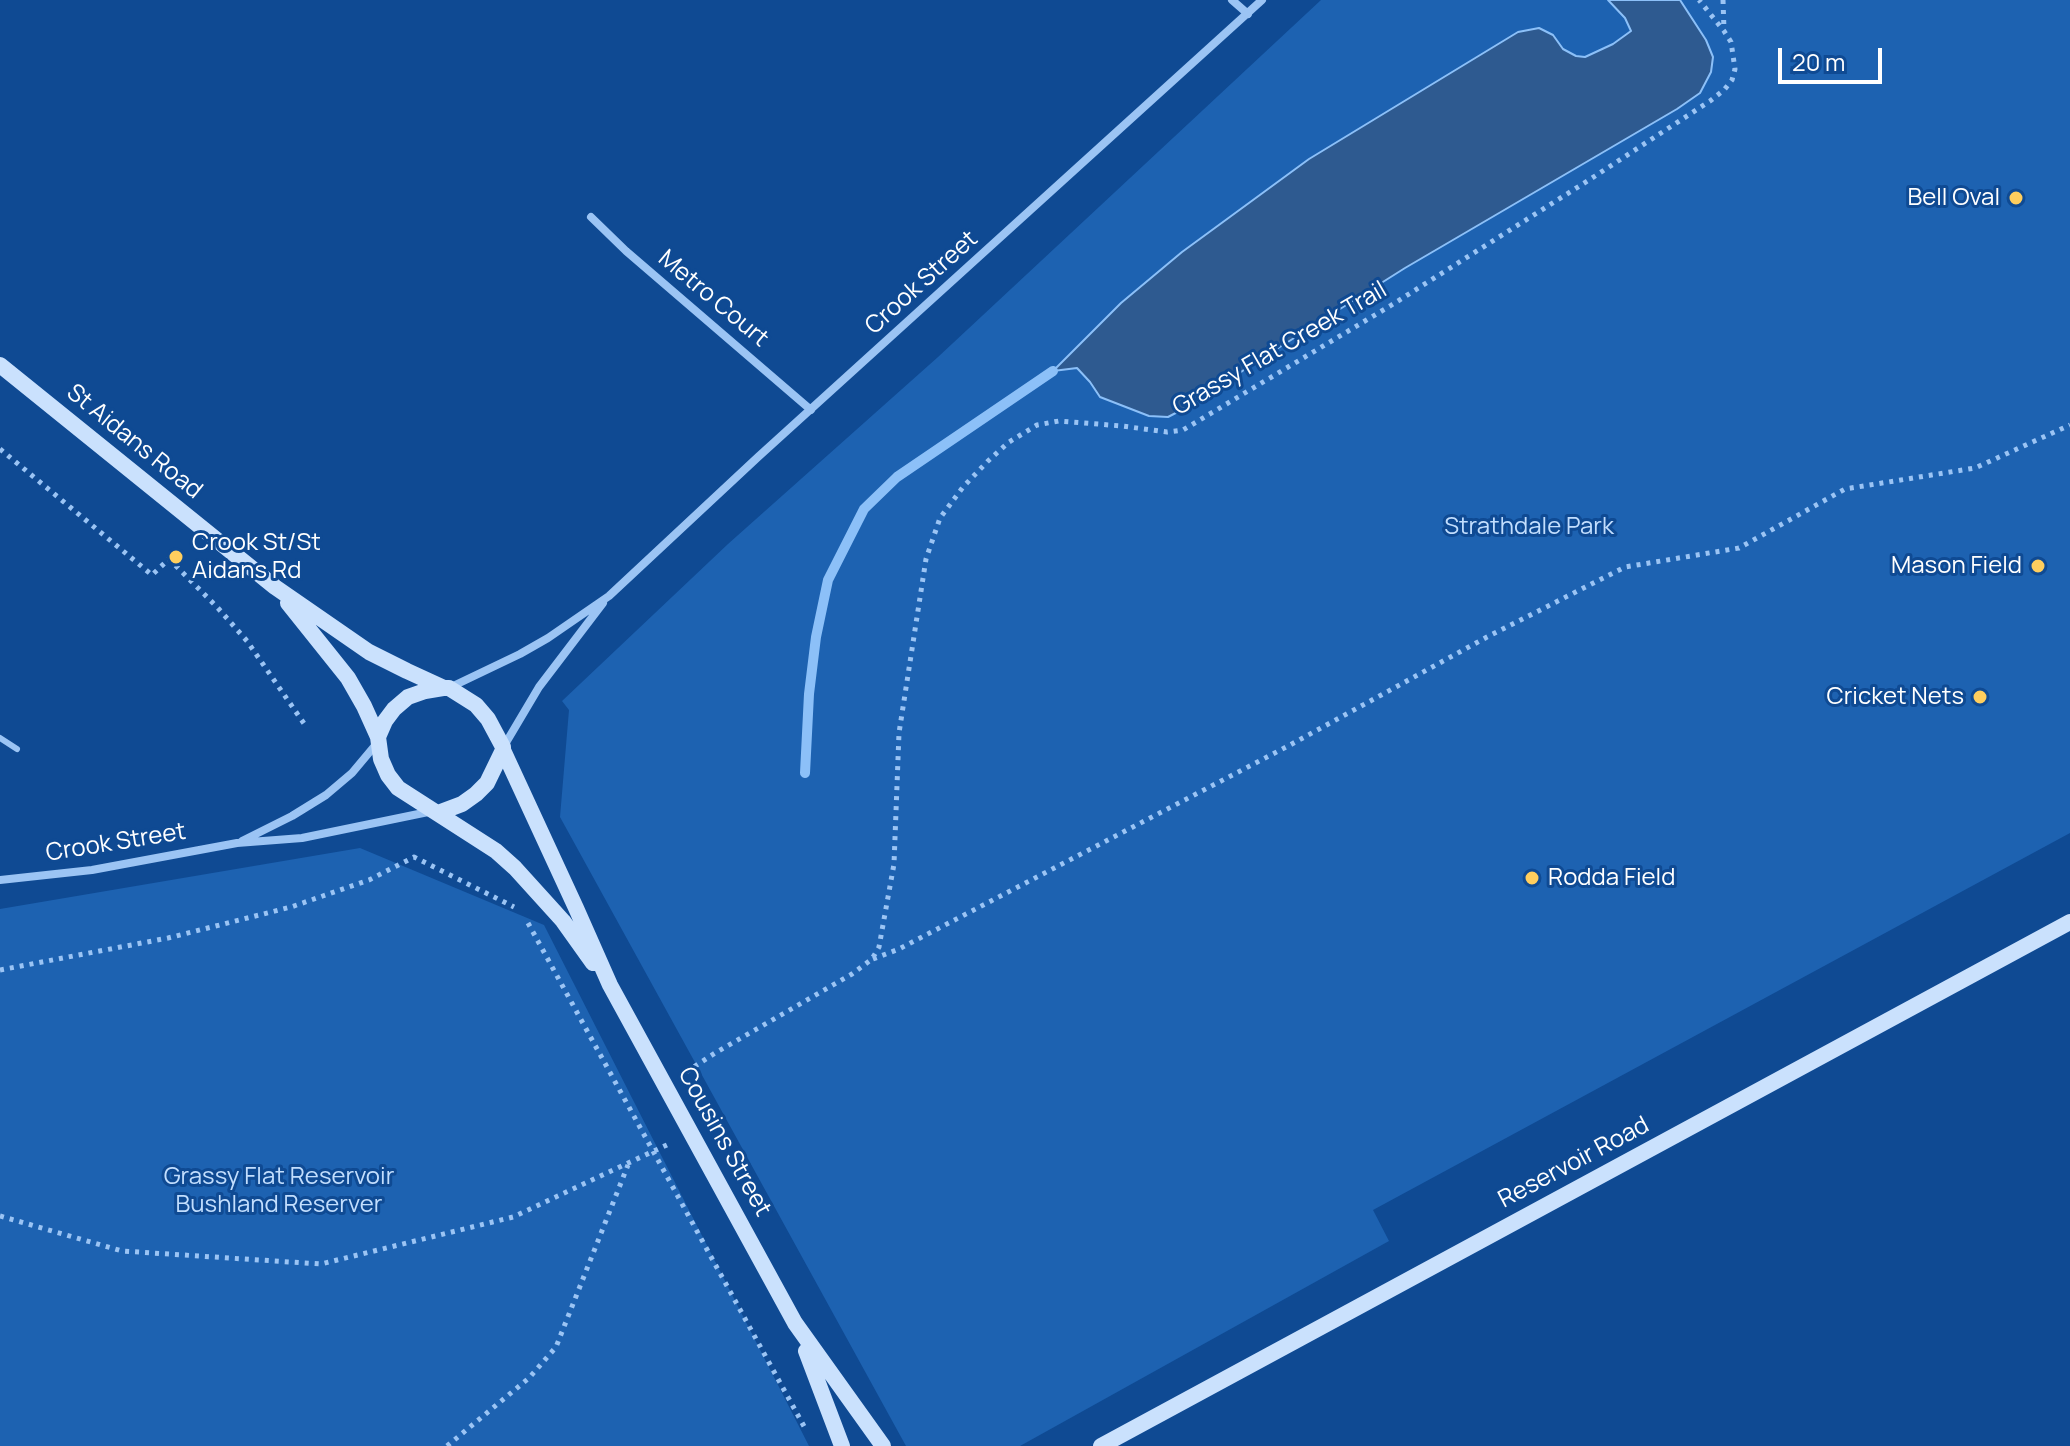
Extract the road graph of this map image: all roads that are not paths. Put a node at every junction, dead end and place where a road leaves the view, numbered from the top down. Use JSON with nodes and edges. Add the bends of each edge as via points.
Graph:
{"nodes":[{"id":1,"x":1232,"y":0,"type":"edge"},
{"id":2,"x":1262,"y":0,"type":"edge"},
{"id":3,"x":1248,"y":14,"type":"junction"},
{"id":4,"x":591,"y":217,"type":"dead end"},
{"id":5,"x":0,"y":365,"type":"edge"},
{"id":6,"x":811,"y":410,"type":"junction"},
{"id":7,"x":275,"y":587,"type":"junction"},
{"id":8,"x":609,"y":596,"type":"junction"},
{"id":9,"x":447,"y":688,"type":"junction"},
{"id":10,"x":0,"y":738,"type":"edge"},
{"id":11,"x":378,"y":740,"type":"junction"},
{"id":12,"x":17,"y":749,"type":"dead end"},
{"id":13,"x":503,"y":749,"type":"junction"},
{"id":14,"x":436,"y":812,"type":"junction"},
{"id":15,"x":237,"y":843,"type":"junction"},
{"id":16,"x":0,"y":880,"type":"edge"},
{"id":17,"x":2070,"y":922,"type":"edge"},
{"id":18,"x":610,"y":985,"type":"junction"},
{"id":19,"x":795,"y":1323,"type":"junction"},
{"id":20,"x":842,"y":1446,"type":"edge"},
{"id":21,"x":883,"y":1446,"type":"edge"},
{"id":22,"x":1101,"y":1446,"type":"edge"}],
"edges":[{"from":1,"to":3,"type":"street"},
{"from":2,"to":3,"type":"street","name":"Crook Street"},
{"from":3,"to":6,"type":"street","name":"Crook Street"},
{"from":4,"to":6,"type":"street","name":"Metro Court"},
{"from":5,"to":7,"type":"street","name":"St Aidans Road"},
{"from":6,"to":8,"type":"street","name":"Crook Street"},
{"from":7,"to":9,"type":"street","name":"St Aidans Road","via":[[369,652]]},
{"from":7,"to":11,"type":"street","name":"St Aidans Road","via":[[348,678]]},
{"from":8,"to":9,"type":"street","name":"Crook Street","via":[[520,654]]},
{"from":8,"to":13,"type":"street","name":"Crook Street","via":[[539,687]]},
{"from":9,"to":11,"type":"street","via":[[408,697],[385,721]]},
{"from":9,"to":13,"type":"street","via":[[476,705]]},
{"from":10,"to":12,"type":"lane"},
{"from":11,"to":14,"type":"street","via":[[384,767],[398,788]]},
{"from":11,"to":15,"type":"street","name":"Crook Street","via":[[326,795]]},
{"from":13,"to":14,"type":"street","via":[[476,794]]},
{"from":13,"to":18,"type":"street","name":"Cousins Street"},
{"from":14,"to":15,"type":"street","name":"Crook Street","via":[[302,838]]},
{"from":14,"to":18,"type":"street","name":"Cousins Street","via":[[496,851],[532,886]]},
{"from":15,"to":16,"type":"street","name":"Crook Street","via":[[92,870]]},
{"from":17,"to":22,"type":"street","name":"Reservoir Road"},
{"from":18,"to":19,"type":"street","name":"Cousins Street"},
{"from":19,"to":20,"type":"street","name":"Cousins Street"},
{"from":19,"to":21,"type":"street","name":"Cousins Street"}]}
